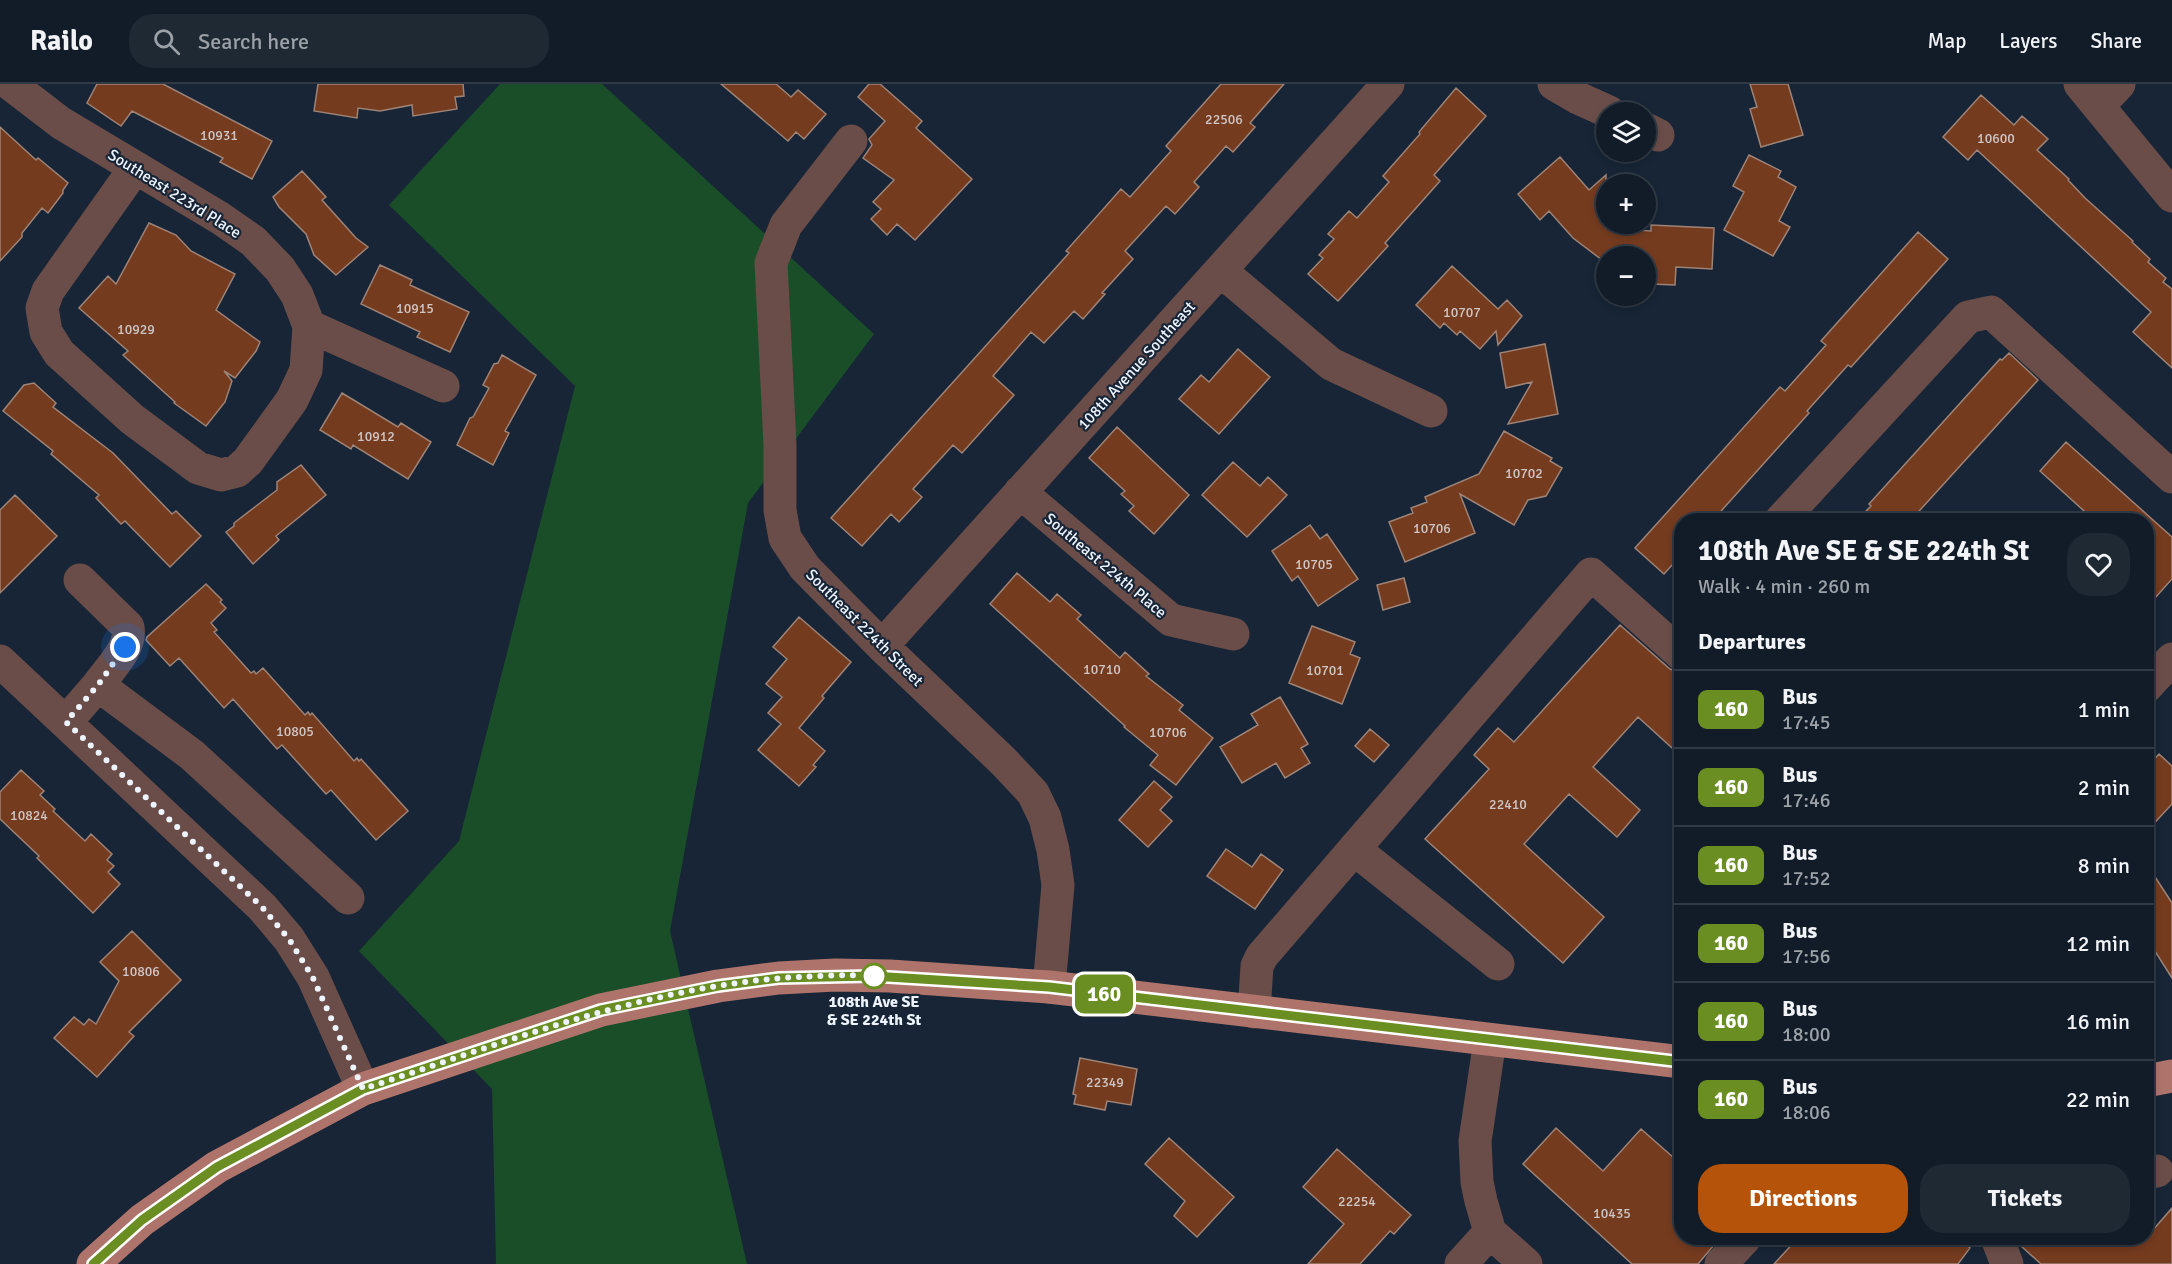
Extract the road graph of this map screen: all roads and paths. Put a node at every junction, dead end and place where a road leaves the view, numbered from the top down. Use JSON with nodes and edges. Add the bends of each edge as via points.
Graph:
{"nodes":[{"id":1,"x":10,"y":84,"type":"edge"},
{"id":2,"x":1388,"y":84,"type":"edge"},
{"id":3,"x":1554,"y":84,"type":"edge"},
{"id":4,"x":2099,"y":91,"type":"edge"},
{"id":5,"x":1596,"y":106,"type":"edge"},
{"id":6,"x":851,"y":141,"type":"dead end"},
{"id":7,"x":135,"y":168,"type":"junction"},
{"id":8,"x":2172,"y":196,"type":"edge"},
{"id":9,"x":1221,"y":271,"type":"junction"},
{"id":10,"x":309,"y":326,"type":"junction"},
{"id":11,"x":443,"y":386,"type":"dead end"},
{"id":12,"x":1431,"y":411,"type":"dead end"},
{"id":13,"x":2172,"y":477,"type":"edge"},
{"id":14,"x":1020,"y":492,"type":"junction"},
{"id":15,"x":1787,"y":513,"type":"edge"},
{"id":16,"x":80,"y":580,"type":"dead end"},
{"id":17,"x":1233,"y":634,"type":"dead end"},
{"id":18,"x":882,"y":646,"type":"junction"},
{"id":19,"x":1674,"y":648,"type":"edge"},
{"id":20,"x":2172,"y":660,"type":"edge"},
{"id":21,"x":0,"y":661,"type":"edge"},
{"id":22,"x":2154,"y":679,"type":"edge"},
{"id":23,"x":98,"y":685,"type":"junction"},
{"id":24,"x":66,"y":722,"type":"junction"},
{"id":25,"x":1354,"y":849,"type":"junction"},
{"id":26,"x":348,"y":898,"type":"dead end"},
{"id":27,"x":1498,"y":964,"type":"dead end"},
{"id":28,"x":1049,"y":987,"type":"junction"},
{"id":29,"x":1254,"y":1012,"type":"junction"},
{"id":30,"x":1490,"y":1040,"type":"junction"},
{"id":31,"x":1674,"y":1061,"type":"edge"},
{"id":32,"x":363,"y":1089,"type":"junction"},
{"id":33,"x":1490,"y":1232,"type":"junction"},
{"id":34,"x":1739,"y":1245,"type":"edge"},
{"id":35,"x":2000,"y":1245,"type":"edge"},
{"id":36,"x":93,"y":1264,"type":"edge"},
{"id":37,"x":1461,"y":1264,"type":"edge"},
{"id":38,"x":1526,"y":1264,"type":"edge"},
{"id":39,"x":1721,"y":1264,"type":"edge"},
{"id":40,"x":2007,"y":1264,"type":"edge"}],
"edges":[{"from":1,"to":7,"type":"street","name":"Southeast 223rd Place","via":[[61,123]]},
{"from":2,"to":9,"type":"street","name":"108th Avenue Southeast"},
{"from":3,"to":5,"type":"street"},
{"from":4,"to":8,"type":"street"},
{"from":6,"to":18,"type":"street","name":"Southeast 224th Street","via":[[786,225],[771,263],[780,510],[785,538],[805,568]]},
{"from":7,"to":10,"type":"street","name":"Southeast 223rd Place","via":[[253,241],[280,269],[297,295]]},
{"from":7,"to":10,"type":"street","via":[[48,291],[42,308],[46,332],[59,353],[132,419],[198,468],[221,475],[237,471],[248,460],[292,400],[306,370]]},
{"from":9,"to":12,"type":"street","via":[[1331,364]]},
{"from":9,"to":14,"type":"street","name":"108th Avenue Southeast"},
{"from":10,"to":11,"type":"street"},
{"from":13,"to":15,"type":"street","via":[[1991,312],[1968,317]]},
{"from":14,"to":17,"type":"street","name":"Southeast 224th Place","via":[[1171,620]]},
{"from":14,"to":18,"type":"street","name":"108th Avenue Southeast"},
{"from":16,"to":23,"type":"street","via":[[128,627],[130,636]]},
{"from":18,"to":28,"type":"street","name":"Southeast 224th Street","via":[[1033,793],[1048,829],[1058,885]]},
{"from":19,"to":25,"type":"street","via":[[1591,574]]},
{"from":20,"to":22,"type":"street"},
{"from":21,"to":24,"type":"street"},
{"from":23,"to":24,"type":"street"},
{"from":23,"to":26,"type":"street","via":[[192,755]]},
{"from":24,"to":32,"type":"street","via":[[262,907],[289,939],[313,978]]},
{"from":25,"to":27,"type":"street"},
{"from":25,"to":29,"type":"street","via":[[1262,956],[1257,966]]},
{"from":28,"to":29,"type":"main road"},
{"from":28,"to":32,"type":"main road","via":[[846,975],[718,986],[601,1010]]},
{"from":29,"to":30,"type":"main road"},
{"from":30,"to":31,"type":"main road"},
{"from":30,"to":33,"type":"street","via":[[1475,1141],[1477,1182]]},
{"from":32,"to":36,"type":"main road","via":[[217,1167],[142,1220]]},
{"from":33,"to":37,"type":"street"},
{"from":33,"to":38,"type":"street"},
{"from":34,"to":39,"type":"street"},
{"from":35,"to":40,"type":"street"}]}
